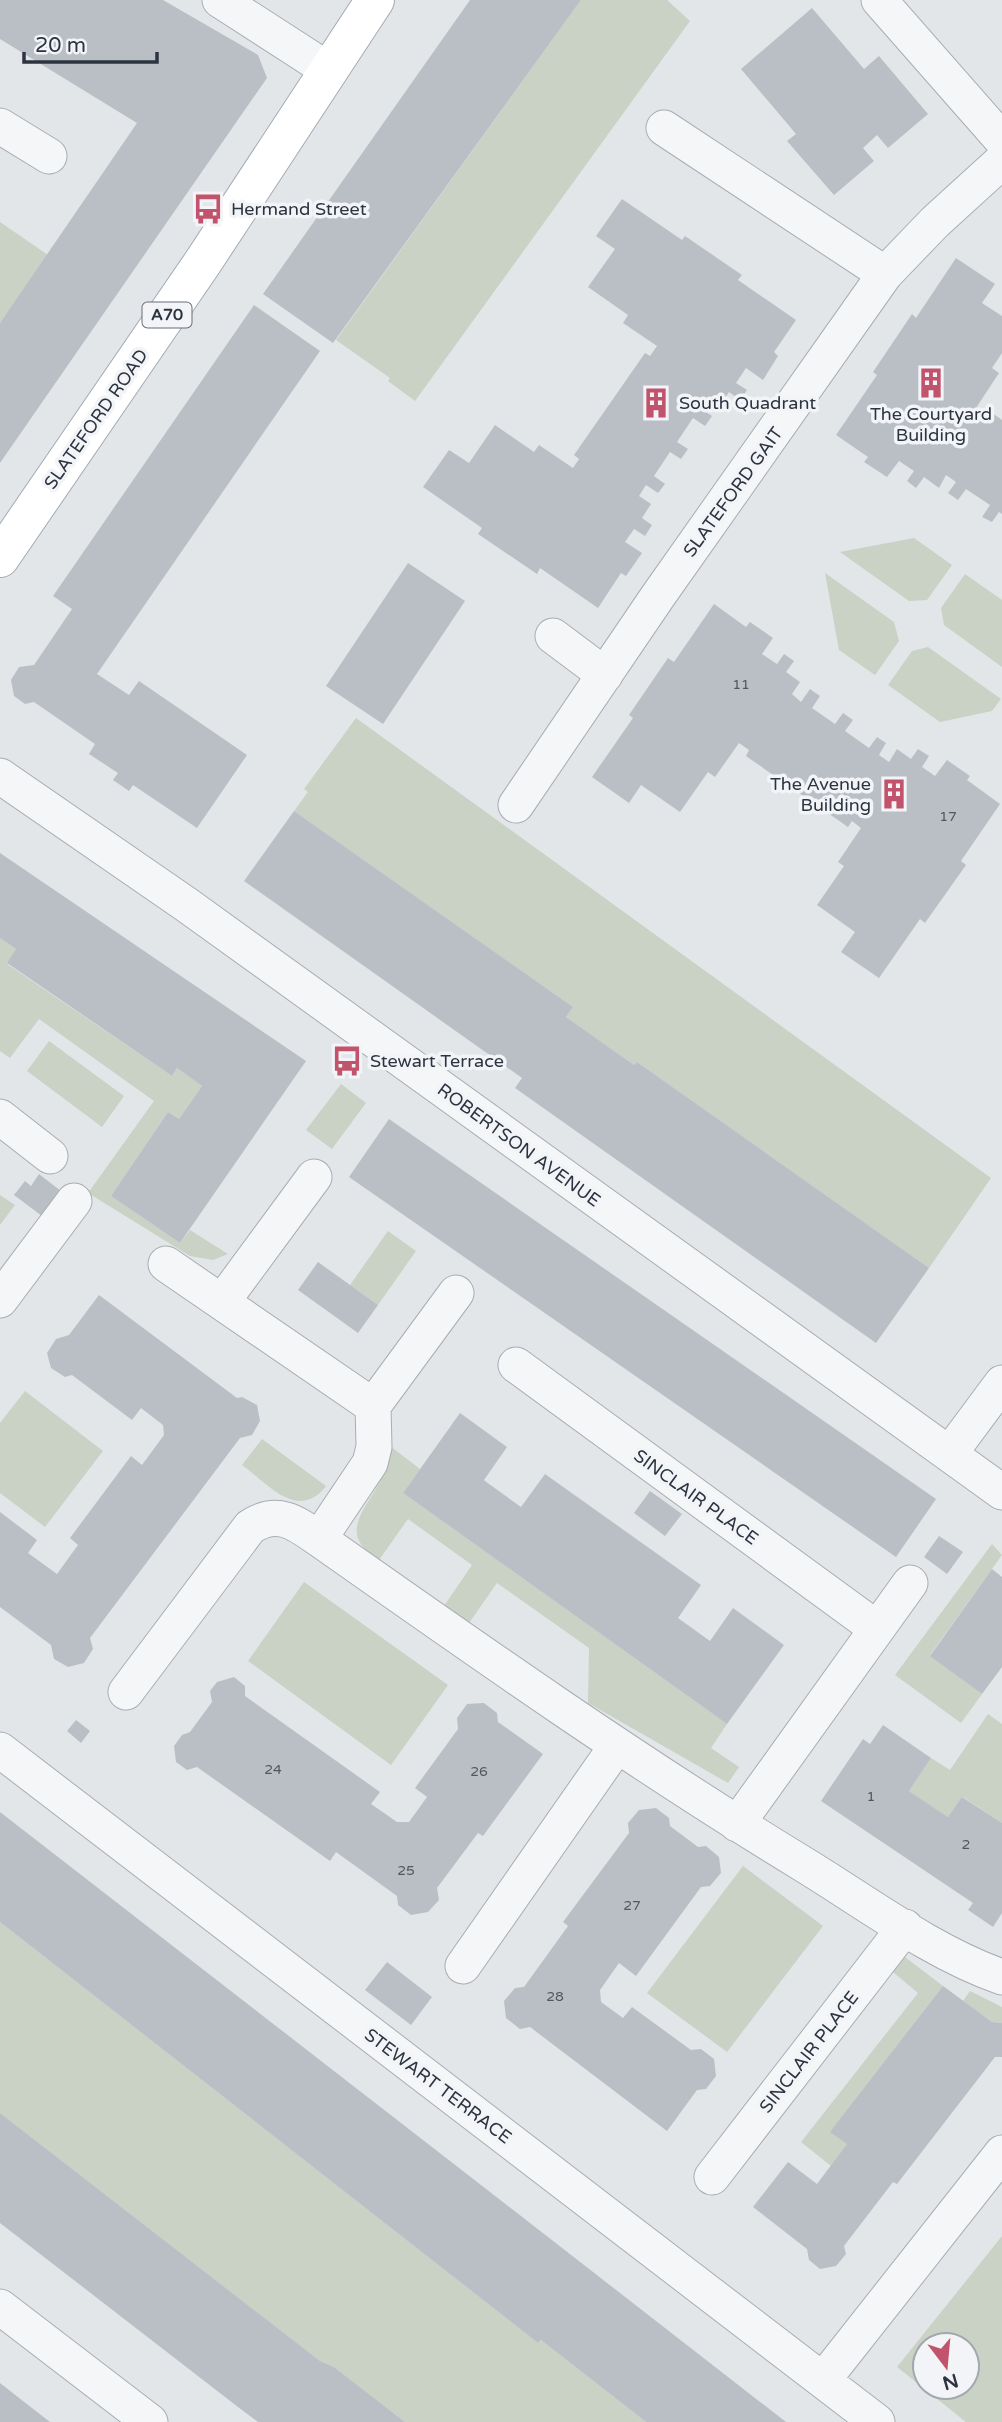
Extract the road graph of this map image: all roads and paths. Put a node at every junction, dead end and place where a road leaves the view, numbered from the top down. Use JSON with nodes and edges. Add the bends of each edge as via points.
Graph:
{"nodes":[{"id":1,"x":220,"y":0,"type":"edge"},
{"id":2,"x":375,"y":0,"type":"edge"},
{"id":3,"x":879,"y":0,"type":"edge"},
{"id":4,"x":330,"y":71,"type":"junction"},
{"id":5,"x":0,"y":125,"type":"edge"},
{"id":6,"x":664,"y":128,"type":"dead end"},
{"id":7,"x":1002,"y":139,"type":"edge"},
{"id":8,"x":49,"y":156,"type":"dead end"},
{"id":9,"x":1002,"y":161,"type":"edge"},
{"id":10,"x":885,"y":274,"type":"junction"},
{"id":11,"x":0,"y":558,"type":"edge"},
{"id":12,"x":552,"y":636,"type":"dead end"},
{"id":13,"x":605,"y":675,"type":"junction"},
{"id":14,"x":0,"y":776,"type":"edge"},
{"id":15,"x":516,"y":805,"type":"dead end"},
{"id":16,"x":0,"y":1118,"type":"edge"},
{"id":17,"x":50,"y":1156,"type":"dead end"},
{"id":18,"x":314,"y":1177,"type":"dead end"},
{"id":19,"x":74,"y":1201,"type":"dead end"},
{"id":20,"x":166,"y":1264,"type":"dead end"},
{"id":21,"x":456,"y":1293,"type":"dead end"},
{"id":22,"x":0,"y":1300,"type":"edge"},
{"id":23,"x":222,"y":1302,"type":"junction"},
{"id":24,"x":516,"y":1365,"type":"dead end"},
{"id":25,"x":1002,"y":1383,"type":"edge"},
{"id":26,"x":373,"y":1406,"type":"junction"},
{"id":27,"x":950,"y":1453,"type":"junction"},
{"id":28,"x":1002,"y":1492,"type":"edge"},
{"id":29,"x":318,"y":1539,"type":"junction"},
{"id":30,"x":910,"y":1583,"type":"dead end"},
{"id":31,"x":876,"y":1628,"type":"junction"},
{"id":32,"x":126,"y":1692,"type":"dead end"},
{"id":33,"x":616,"y":1747,"type":"junction"},
{"id":34,"x":0,"y":1749,"type":"edge"},
{"id":35,"x":737,"y":1824,"type":"junction"},
{"id":36,"x":905,"y":1927,"type":"junction"},
{"id":37,"x":463,"y":1966,"type":"dead end"},
{"id":38,"x":1002,"y":1977,"type":"edge"},
{"id":39,"x":1002,"y":2153,"type":"edge"},
{"id":40,"x":712,"y":2177,"type":"dead end"},
{"id":41,"x":0,"y":2307,"type":"edge"},
{"id":42,"x":822,"y":2380,"type":"junction"},
{"id":43,"x":150,"y":2422,"type":"edge"},
{"id":44,"x":877,"y":2422,"type":"edge"}],
"edges":[{"from":1,"to":4,"type":"street"},
{"from":2,"to":4,"type":"main road","name":"SLATEFORD ROAD","number":"A70"},
{"from":3,"to":7,"type":"street"},
{"from":4,"to":11,"type":"main road","name":"SLATEFORD ROAD","number":"A70"},
{"from":5,"to":8,"type":"street"},
{"from":6,"to":10,"type":"street"},
{"from":9,"to":10,"type":"street","name":"SLATEFORD GAIT"},
{"from":10,"to":13,"type":"street","name":"SLATEFORD GAIT"},
{"from":12,"to":13,"type":"street"},
{"from":13,"to":15,"type":"street","name":"SLATEFORD GAIT"},
{"from":14,"to":27,"type":"street","name":"ROBERTSON AVENUE"},
{"from":16,"to":17,"type":"street"},
{"from":18,"to":23,"type":"street"},
{"from":19,"to":22,"type":"street"},
{"from":20,"to":23,"type":"street"},
{"from":21,"to":26,"type":"street"},
{"from":23,"to":26,"type":"street"},
{"from":24,"to":31,"type":"street","name":"SINCLAIR PLACE"},
{"from":25,"to":27,"type":"street"},
{"from":26,"to":29,"type":"street","via":[[370,1463]]},
{"from":27,"to":28,"type":"street","name":"ROBERTSON AVENUE"},
{"from":29,"to":32,"type":"street","via":[[296,1523],[277,1517],[250,1527]]},
{"from":29,"to":33,"type":"street"},
{"from":30,"to":31,"type":"street"},
{"from":31,"to":35,"type":"street"},
{"from":33,"to":35,"type":"street"},
{"from":33,"to":37,"type":"street"},
{"from":34,"to":42,"type":"street","name":"STEWART TERRACE"},
{"from":35,"to":36,"type":"street"},
{"from":36,"to":38,"type":"street"},
{"from":36,"to":40,"type":"street","name":"SINCLAIR PLACE"},
{"from":39,"to":42,"type":"street"},
{"from":41,"to":43,"type":"street"},
{"from":42,"to":44,"type":"street","name":"STEWART TERRACE"}]}
